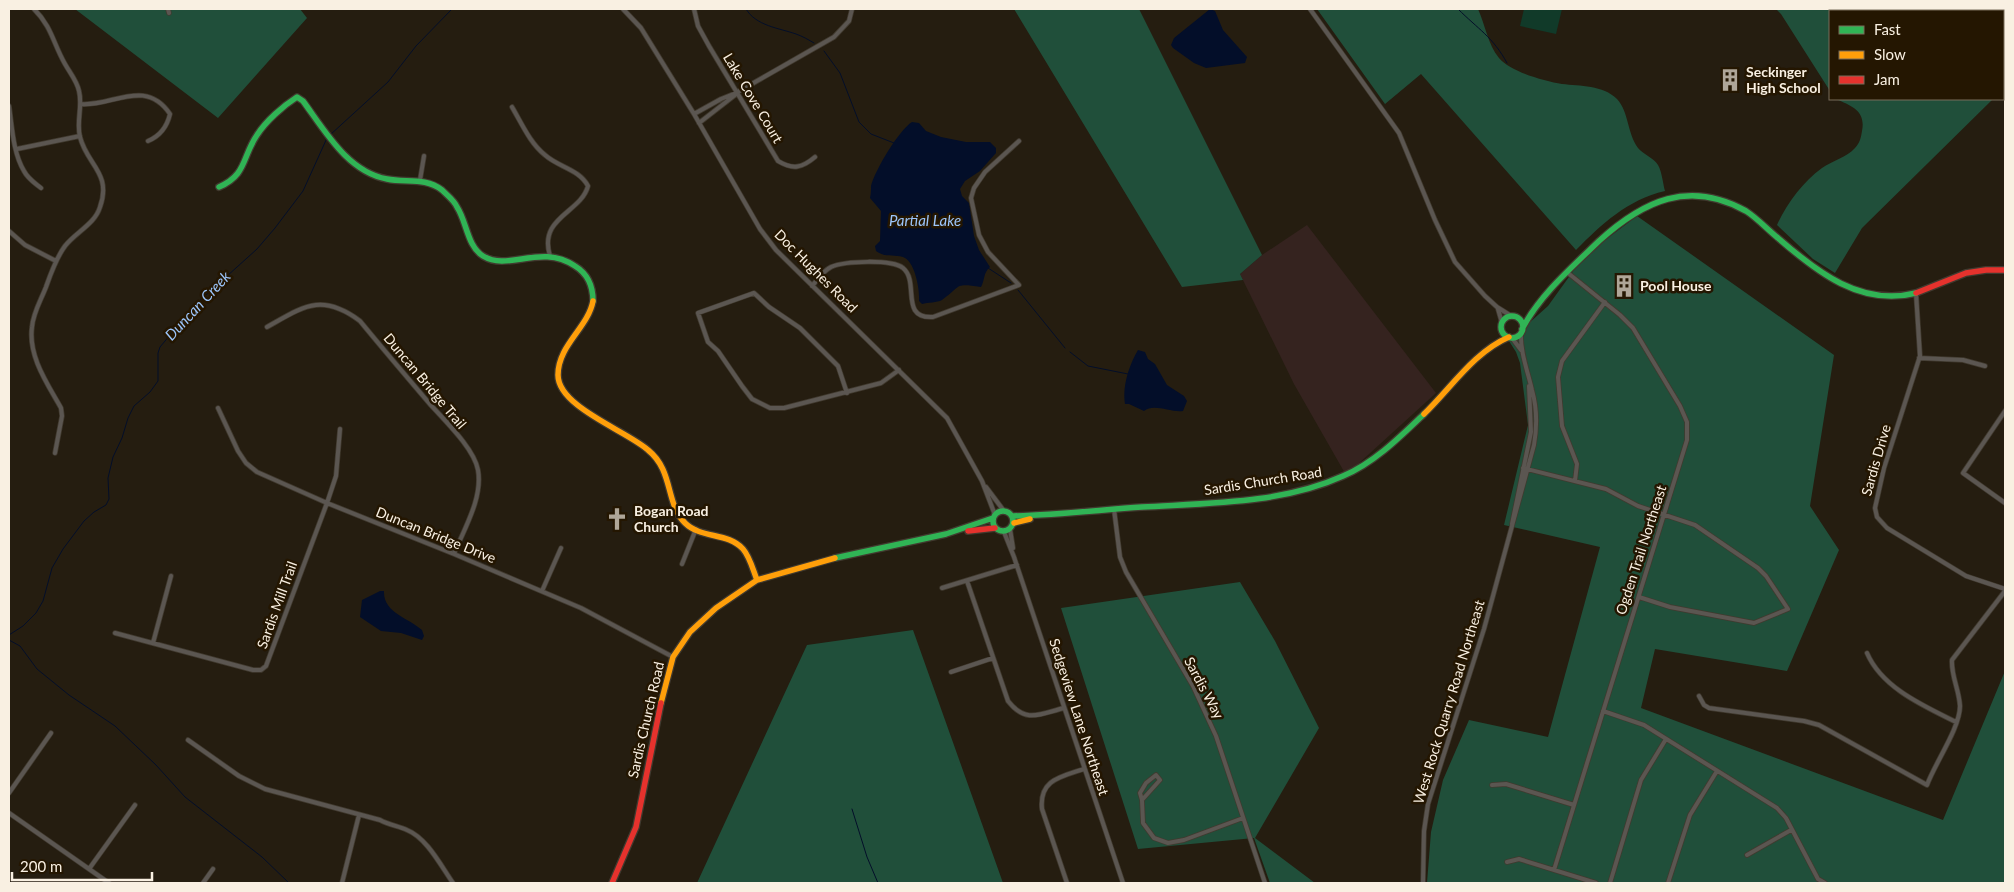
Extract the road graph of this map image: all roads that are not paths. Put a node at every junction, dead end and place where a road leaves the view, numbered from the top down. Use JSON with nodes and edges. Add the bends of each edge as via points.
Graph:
{"nodes":[{"id":1,"x":34,"y":9,"type":"edge"},
{"id":2,"x":623,"y":9,"type":"edge"},
{"id":3,"x":694,"y":9,"type":"edge"},
{"id":4,"x":852,"y":9,"type":"edge"},
{"id":5,"x":1310,"y":9,"type":"edge"},
{"id":6,"x":736,"y":93,"type":"junction"},
{"id":7,"x":81,"y":104,"type":"junction"},
{"id":8,"x":9,"y":106,"type":"edge"},
{"id":9,"x":512,"y":107,"type":"dead end"},
{"id":10,"x":694,"y":114,"type":"junction"},
{"id":11,"x":699,"y":123,"type":"junction"},
{"id":12,"x":80,"y":136,"type":"junction"},
{"id":13,"x":148,"y":141,"type":"dead end"},
{"id":14,"x":1018,"y":141,"type":"dead end"},
{"id":15,"x":17,"y":149,"type":"junction"},
{"id":16,"x":424,"y":156,"type":"dead end"},
{"id":17,"x":815,"y":157,"type":"dead end"},
{"id":18,"x":420,"y":180,"type":"junction"},
{"id":19,"x":41,"y":188,"type":"dead end"},
{"id":20,"x":219,"y":188,"type":"dead end"},
{"id":21,"x":9,"y":231,"type":"edge"},
{"id":22,"x":550,"y":256,"type":"junction"},
{"id":23,"x":56,"y":262,"type":"junction"},
{"id":24,"x":2005,"y":270,"type":"edge"},
{"id":25,"x":1568,"y":273,"type":"junction"},
{"id":26,"x":812,"y":286,"type":"junction"},
{"id":27,"x":1916,"y":293,"type":"junction"},
{"id":28,"x":1605,"y":302,"type":"junction"},
{"id":29,"x":1497,"y":307,"type":"junction"},
{"id":30,"x":1531,"y":312,"type":"junction"},
{"id":31,"x":1515,"y":317,"type":"junction"},
{"id":32,"x":1502,"y":325,"type":"junction"},
{"id":33,"x":267,"y":328,"type":"dead end"},
{"id":34,"x":1522,"y":331,"type":"junction"},
{"id":35,"x":1510,"y":338,"type":"junction"},
{"id":36,"x":1493,"y":344,"type":"junction"},
{"id":37,"x":1524,"y":354,"type":"junction"},
{"id":38,"x":1919,"y":358,"type":"junction"},
{"id":39,"x":1985,"y":366,"type":"dead end"},
{"id":40,"x":899,"y":370,"type":"junction"},
{"id":41,"x":847,"y":393,"type":"junction"},
{"id":42,"x":218,"y":408,"type":"dead end"},
{"id":43,"x":2005,"y":411,"type":"edge"},
{"id":44,"x":340,"y":429,"type":"dead end"},
{"id":45,"x":55,"y":453,"type":"dead end"},
{"id":46,"x":1526,"y":469,"type":"junction"},
{"id":47,"x":982,"y":481,"type":"junction"},
{"id":48,"x":1575,"y":481,"type":"junction"},
{"id":49,"x":2005,"y":502,"type":"edge"},
{"id":50,"x":327,"y":503,"type":"junction"},
{"id":51,"x":1114,"y":509,"type":"junction"},
{"id":52,"x":1004,"y":511,"type":"junction"},
{"id":53,"x":1664,"y":514,"type":"junction"},
{"id":54,"x":1045,"y":515,"type":"junction"},
{"id":55,"x":1012,"y":516,"type":"junction"},
{"id":56,"x":994,"y":517,"type":"junction"},
{"id":57,"x":995,"y":528,"type":"junction"},
{"id":58,"x":1009,"y":528,"type":"junction"},
{"id":59,"x":696,"y":529,"type":"junction"},
{"id":60,"x":946,"y":534,"type":"junction"},
{"id":61,"x":561,"y":548,"type":"dead end"},
{"id":62,"x":454,"y":554,"type":"junction"},
{"id":63,"x":682,"y":564,"type":"dead end"},
{"id":64,"x":1017,"y":565,"type":"junction"},
{"id":65,"x":171,"y":576,"type":"dead end"},
{"id":66,"x":757,"y":580,"type":"junction"},
{"id":67,"x":967,"y":581,"type":"junction"},
{"id":68,"x":942,"y":588,"type":"dead end"},
{"id":69,"x":2005,"y":590,"type":"edge"},
{"id":70,"x":542,"y":591,"type":"junction"},
{"id":71,"x":1639,"y":597,"type":"junction"},
{"id":72,"x":115,"y":633,"type":"dead end"},
{"id":73,"x":154,"y":644,"type":"junction"},
{"id":74,"x":1867,"y":653,"type":"dead end"},
{"id":75,"x":673,"y":657,"type":"junction"},
{"id":76,"x":993,"y":658,"type":"junction"},
{"id":77,"x":951,"y":672,"type":"dead end"},
{"id":78,"x":1698,"y":696,"type":"dead end"},
{"id":79,"x":1064,"y":708,"type":"junction"},
{"id":80,"x":1603,"y":711,"type":"junction"},
{"id":81,"x":1956,"y":722,"type":"junction"},
{"id":82,"x":51,"y":733,"type":"dead end"},
{"id":83,"x":1666,"y":739,"type":"junction"},
{"id":84,"x":188,"y":740,"type":"dead end"},
{"id":85,"x":1084,"y":769,"type":"junction"},
{"id":86,"x":1718,"y":771,"type":"junction"},
{"id":87,"x":1492,"y":785,"type":"dead end"},
{"id":88,"x":9,"y":793,"type":"edge"},
{"id":89,"x":1142,"y":800,"type":"junction"},
{"id":90,"x":135,"y":805,"type":"dead end"},
{"id":91,"x":1574,"y":805,"type":"junction"},
{"id":92,"x":9,"y":813,"type":"edge"},
{"id":93,"x":359,"y":815,"type":"junction"},
{"id":94,"x":1243,"y":818,"type":"junction"},
{"id":95,"x":1792,"y":830,"type":"junction"},
{"id":96,"x":1747,"y":855,"type":"dead end"},
{"id":97,"x":1507,"y":862,"type":"dead end"},
{"id":98,"x":89,"y":869,"type":"junction"},
{"id":99,"x":213,"y":869,"type":"dead end"},
{"id":100,"x":1554,"y":870,"type":"junction"},
{"id":101,"x":1818,"y":879,"type":"junction"},
{"id":102,"x":109,"y":883,"type":"edge"},
{"id":103,"x":203,"y":883,"type":"edge"},
{"id":104,"x":342,"y":883,"type":"edge"},
{"id":105,"x":453,"y":883,"type":"edge"},
{"id":106,"x":612,"y":883,"type":"edge"},
{"id":107,"x":1067,"y":883,"type":"edge"},
{"id":108,"x":1123,"y":883,"type":"edge"},
{"id":109,"x":1265,"y":883,"type":"edge"},
{"id":110,"x":1423,"y":883,"type":"edge"},
{"id":111,"x":1596,"y":883,"type":"edge"},
{"id":112,"x":1610,"y":883,"type":"edge"},
{"id":113,"x":1668,"y":883,"type":"edge"},
{"id":114,"x":1813,"y":883,"type":"edge"},
{"id":115,"x":1825,"y":883,"type":"edge"}],
"edges":[{"from":1,"to":7,"type":"street","via":[[50,29],[77,85]]},
{"from":2,"to":10,"type":"street","name":"Doc Hughes Road","via":[[641,28]]},
{"from":3,"to":6,"type":"street","name":"Lake Cove Court","via":[[698,26]]},
{"from":4,"to":6,"type":"street","via":[[849,21],[834,37]]},
{"from":5,"to":29,"type":"street","via":[[1399,133],[1455,262]]},
{"from":6,"to":10,"type":"street"},
{"from":6,"to":11,"type":"street"},
{"from":6,"to":17,"type":"street","name":"Lake Cove Court","via":[[778,161],[786,166],[801,167]]},
{"from":7,"to":12,"type":"street"},
{"from":7,"to":13,"type":"street","via":[[100,104],[134,94],[158,102],[170,114],[168,122],[160,134]]},
{"from":8,"to":15,"type":"street"},
{"from":9,"to":22,"type":"street","via":[[535,145],[546,156],[581,176],[588,186],[586,193],[550,232]]},
{"from":10,"to":11,"type":"street","name":"Doc Hughes Road"},
{"from":11,"to":26,"type":"street","name":"Doc Hughes Road","via":[[760,228],[776,250]]},
{"from":12,"to":15,"type":"street"},
{"from":12,"to":23,"type":"street","via":[[88,156],[100,172],[103,197],[94,219],[65,246]]},
{"from":14,"to":26,"type":"street","via":[[985,172],[974,188],[972,198],[979,235],[988,252],[1019,285],[926,318],[913,308],[907,275],[902,268],[891,264],[844,263],[830,267]]},
{"from":15,"to":19,"type":"street","via":[[24,171]]},
{"from":16,"to":18,"type":"street"},
{"from":18,"to":20,"type":"street","via":[[388,179],[359,169],[297,97],[257,136],[241,174],[230,184]]},
{"from":18,"to":22,"type":"street","via":[[440,189],[458,207],[471,240],[484,256],[501,261]]},
{"from":21,"to":23,"type":"street","via":[[25,246]]},
{"from":22,"to":59,"type":"street","via":[[581,268],[593,285],[592,312],[560,360],[557,370],[564,393],[583,410],[659,460],[676,509],[685,523]]},
{"from":23,"to":45,"type":"street","via":[[32,326],[33,352],[62,416]]},
{"from":24,"to":27,"type":"street","via":[[1986,269],[1954,276]]},
{"from":25,"to":27,"type":"street","via":[[1622,221],[1642,208],[1678,196],[1700,196],[1722,200],[1745,211],[1834,281],[1862,292],[1894,296]]},
{"from":25,"to":28,"type":"street","name":"Ogden Trail Northeast"},
{"from":25,"to":30,"type":"street"},
{"from":26,"to":40,"type":"street","name":"Doc Hughes Road"},
{"from":27,"to":38,"type":"street","name":"Sardis Drive"},
{"from":28,"to":48,"type":"street","via":[[1562,361],[1558,377],[1562,426],[1577,464]]},
{"from":28,"to":53,"type":"street","name":"Ogden Trail Northeast","via":[[1633,328],[1687,422],[1687,440]]},
{"from":29,"to":31,"type":"street"},
{"from":29,"to":32,"type":"street"},
{"from":30,"to":31,"type":"street"},
{"from":30,"to":34,"type":"street"},
{"from":31,"to":32,"type":"street","via":[[1507,318]]},
{"from":31,"to":34,"type":"street","via":[[1521,322]]},
{"from":32,"to":35,"type":"street","via":[[1503,333]]},
{"from":32,"to":36,"type":"street","name":"Sardis Church Road"},
{"from":33,"to":62,"type":"street","name":"Duncan Bridge Trail","via":[[311,305],[327,305],[348,313],[360,321],[452,430],[474,458],[478,477],[476,498]]},
{"from":34,"to":35,"type":"street"},
{"from":34,"to":37,"type":"street","name":"West Rock Quarry Road Northeast","via":[[1520,341]]},
{"from":35,"to":36,"type":"street","name":"Sardis Church Road"},
{"from":35,"to":37,"type":"street","name":"West Rock Quarry Road Northeast"},
{"from":36,"to":51,"type":"street","name":"Sardis Church Road","via":[[1438,400],[1368,463],[1339,480],[1256,498]]},
{"from":37,"to":46,"type":"street","name":"West Rock Quarry Road Northeast","via":[[1534,398],[1536,425]]},
{"from":38,"to":39,"type":"street","via":[[1963,360]]},
{"from":38,"to":69,"type":"street","name":"Sardis Drive","via":[[1884,468],[1875,508],[1877,517],[1887,528],[1966,576]]},
{"from":40,"to":41,"type":"street","via":[[881,383]]},
{"from":40,"to":47,"type":"street","name":"Doc Hughes Road","via":[[947,418]]},
{"from":41,"to":41,"type":"street","via":[[784,408],[759,404],[708,342],[698,313],[754,293],[800,328],[838,366]]},
{"from":42,"to":50,"type":"street","name":"Duncan Bridge Drive","via":[[246,463],[257,472]]},
{"from":43,"to":49,"type":"street","via":[[1962,473]]},
{"from":44,"to":50,"type":"street","name":"Sardis Mill Trail","via":[[336,476]]},
{"from":46,"to":48,"type":"street"},
{"from":46,"to":110,"type":"street","name":"West Rock Quarry Road Northeast","via":[[1475,658],[1428,804],[1424,827]]},
{"from":47,"to":52,"type":"street","name":"Doc Hughes Road"},
{"from":47,"to":56,"type":"street","name":"Doc Hughes Road"},
{"from":48,"to":53,"type":"street","via":[[1606,489],[1638,506]]},
{"from":50,"to":62,"type":"street","name":"Duncan Bridge Drive"},
{"from":50,"to":73,"type":"street","name":"Sardis Mill Trail","via":[[266,666],[253,670]]},
{"from":51,"to":54,"type":"street","name":"Sardis Church Road"},
{"from":51,"to":94,"type":"street","name":"Sardis Way","via":[[1120,557],[1126,572],[1193,686],[1216,736]]},
{"from":52,"to":55,"type":"street"},
{"from":52,"to":56,"type":"street","name":"Sardis Church Road"},
{"from":53,"to":71,"type":"street","name":"Ogden Trail Northeast"},
{"from":53,"to":71,"type":"street","via":[[1694,525],[1758,568],[1788,608],[1754,623],[1670,607]]},
{"from":54,"to":55,"type":"street","name":"Sardis Church Road"},
{"from":54,"to":58,"type":"street","name":"Sardis Church Road"},
{"from":55,"to":58,"type":"street"},
{"from":56,"to":57,"type":"street"},
{"from":56,"to":60,"type":"street","name":"Sardis Church Road"},
{"from":57,"to":58,"type":"street"},
{"from":57,"to":60,"type":"street","name":"Sardis Church Road"},
{"from":58,"to":64,"type":"street","name":"Sedgeview Lane Northeast"},
{"from":59,"to":63,"type":"street"},
{"from":59,"to":66,"type":"street","via":[[731,540],[743,549]]},
{"from":60,"to":66,"type":"street","name":"Sardis Church Road","via":[[817,562]]},
{"from":61,"to":70,"type":"street"},
{"from":62,"to":70,"type":"street","name":"Duncan Bridge Drive"},
{"from":64,"to":67,"type":"street"},
{"from":64,"to":79,"type":"street","name":"Sedgeview Lane Northeast"},
{"from":65,"to":73,"type":"street"},
{"from":66,"to":75,"type":"street","name":"Sardis Church Road","via":[[696,626]]},
{"from":67,"to":68,"type":"street"},
{"from":67,"to":76,"type":"street"},
{"from":69,"to":81,"type":"street","via":[[1952,660],[1960,707]]},
{"from":70,"to":75,"type":"street","name":"Duncan Bridge Drive"},
{"from":71,"to":80,"type":"street","name":"Ogden Trail Northeast"},
{"from":72,"to":73,"type":"street","name":"Sardis Mill Trail"},
{"from":74,"to":81,"type":"street","via":[[1895,688],[1911,700]]},
{"from":75,"to":106,"type":"street","name":"Sardis Church Road","via":[[636,827]]},
{"from":76,"to":77,"type":"street"},
{"from":76,"to":79,"type":"street","via":[[1008,701],[1023,715],[1032,716]]},
{"from":78,"to":81,"type":"street","via":[[1709,708],[1804,721],[1824,728],[1927,785]]},
{"from":79,"to":85,"type":"street","name":"Sedgeview Lane Northeast"},
{"from":80,"to":83,"type":"street","via":[[1644,725]]},
{"from":80,"to":91,"type":"street","name":"Ogden Trail Northeast"},
{"from":82,"to":88,"type":"street"},
{"from":83,"to":86,"type":"street"},
{"from":83,"to":112,"type":"street","via":[[1641,780]]},
{"from":84,"to":93,"type":"street","via":[[265,790]]},
{"from":85,"to":107,"type":"street","via":[[1054,780],[1045,788],[1041,799]]},
{"from":85,"to":108,"type":"street","name":"Sedgeview Lane Northeast"},
{"from":86,"to":95,"type":"street","via":[[1777,808]]},
{"from":86,"to":113,"type":"street","via":[[1690,815]]},
{"from":87,"to":91,"type":"street","via":[[1506,784]]},
{"from":89,"to":89,"type":"street","via":[[1160,780],[1156,775],[1140,793]]},
{"from":89,"to":94,"type":"street","via":[[1144,823],[1154,838],[1168,843]]},
{"from":90,"to":98,"type":"street"},
{"from":91,"to":100,"type":"street","name":"Ogden Trail Northeast"},
{"from":92,"to":98,"type":"street"},
{"from":93,"to":104,"type":"street"},
{"from":93,"to":105,"type":"street","via":[[407,830],[420,838]]},
{"from":94,"to":109,"type":"street","name":"Sardis Way"},
{"from":95,"to":96,"type":"street"},
{"from":95,"to":101,"type":"street"},
{"from":97,"to":100,"type":"street","via":[[1519,859]]},
{"from":98,"to":102,"type":"street"},
{"from":99,"to":103,"type":"street"},
{"from":100,"to":111,"type":"street"},
{"from":101,"to":114,"type":"street"},
{"from":101,"to":115,"type":"street"}]}
